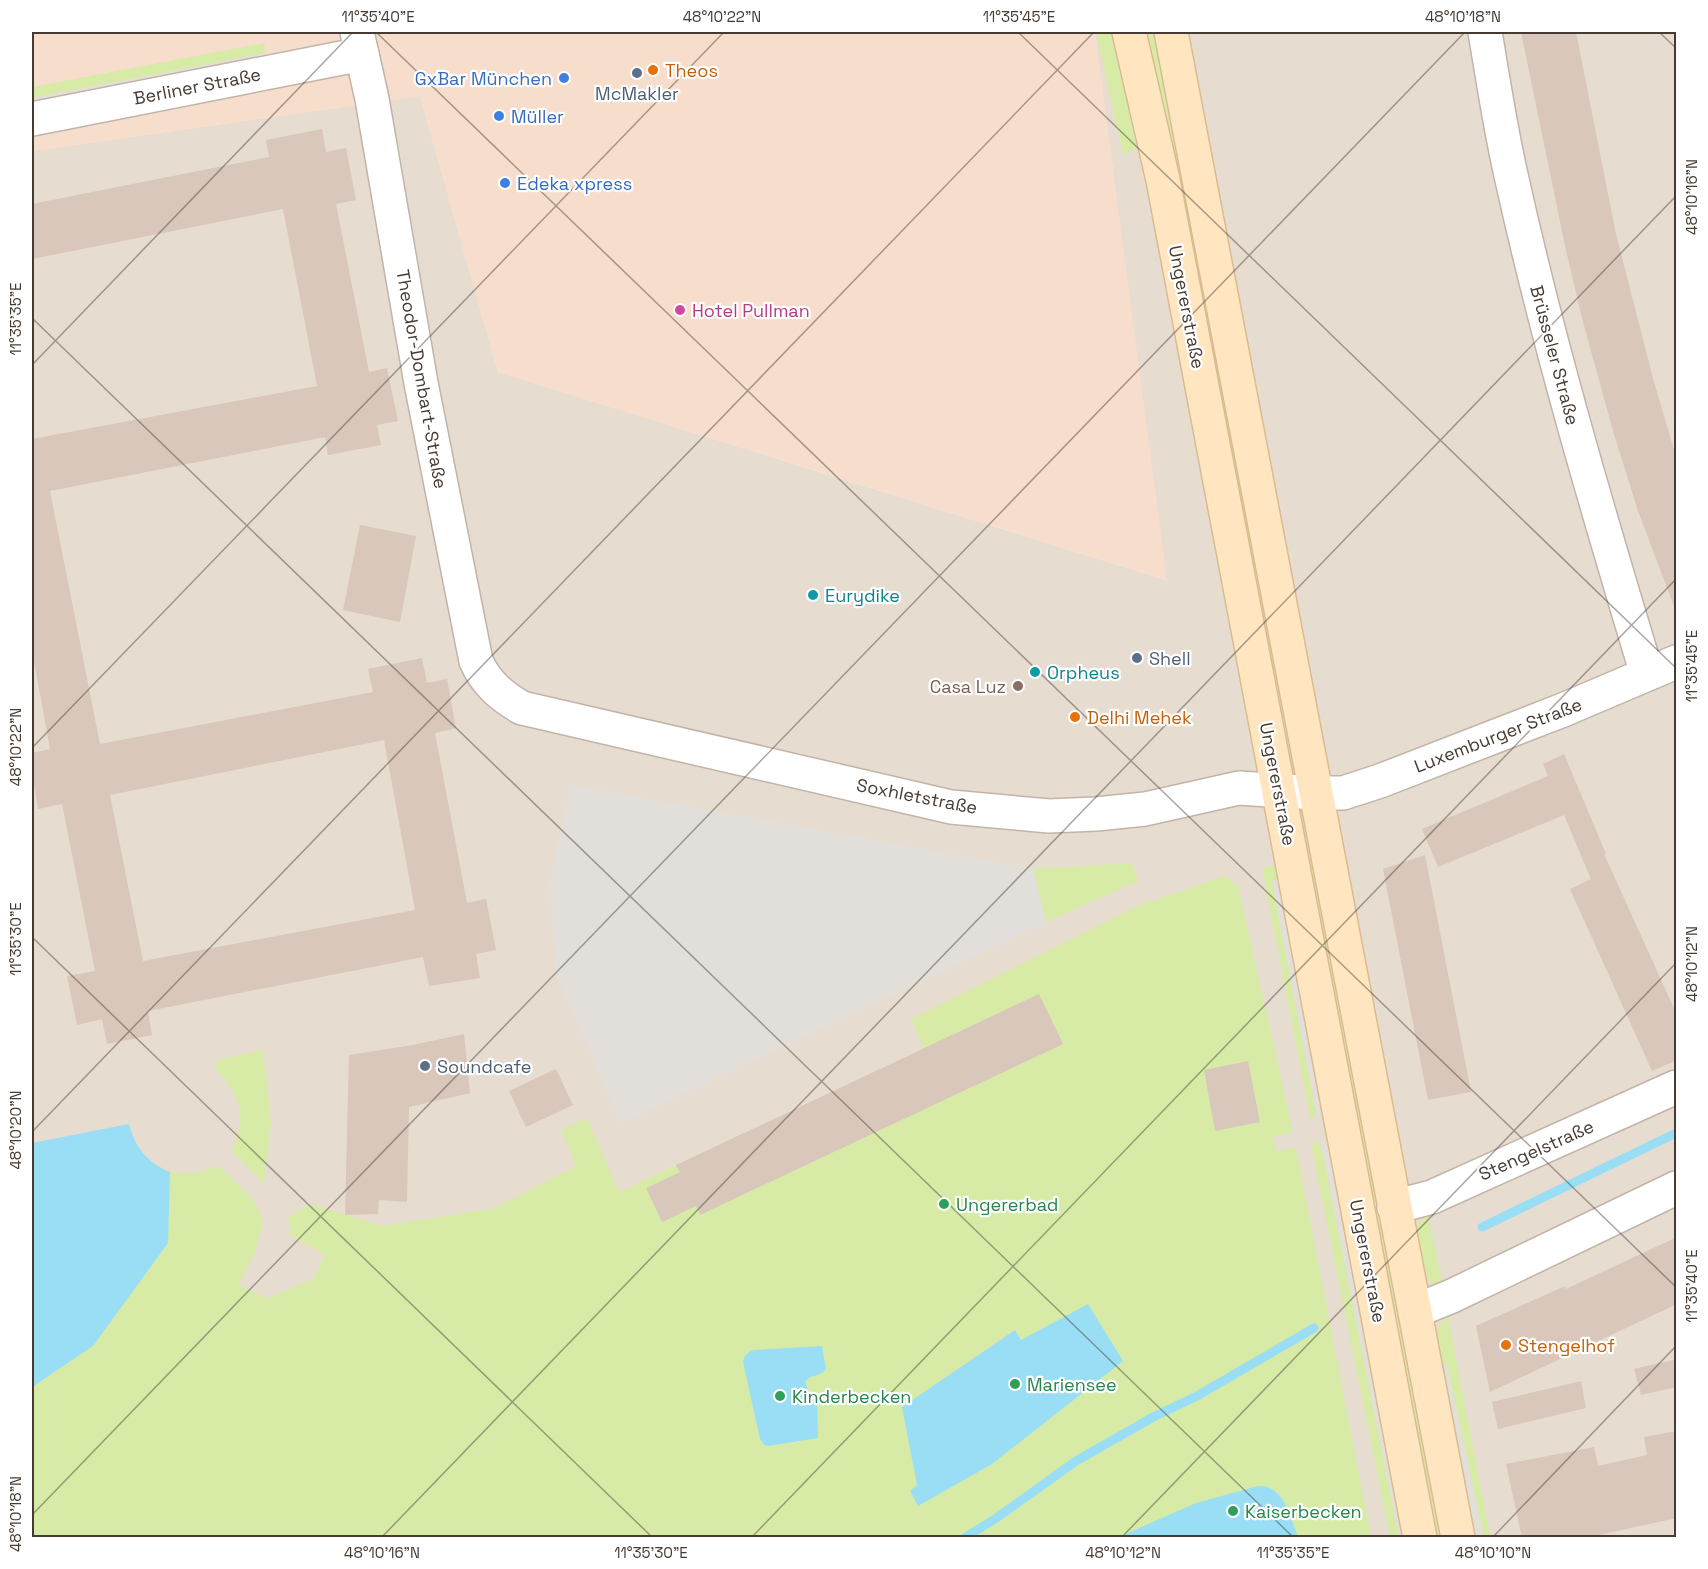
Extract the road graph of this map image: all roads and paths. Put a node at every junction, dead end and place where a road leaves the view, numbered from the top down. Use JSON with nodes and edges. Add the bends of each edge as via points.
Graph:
{"nodes":[{"id":1,"x":1129,"y":32,"type":"edge"},
{"id":2,"x":1172,"y":32,"type":"edge"},
{"id":3,"x":1485,"y":32,"type":"edge"},
{"id":4,"x":359,"y":43,"type":"edge"},
{"id":5,"x":32,"y":119,"type":"edge"},
{"id":6,"x":1662,"y":668,"type":"edge"},
{"id":7,"x":522,"y":708,"type":"joint"},
{"id":8,"x":1279,"y":790,"type":"junction"},
{"id":9,"x":1316,"y":793,"type":"junction"},
{"id":10,"x":1677,"y":1087,"type":"edge"},
{"id":11,"x":1677,"y":1188,"type":"edge"},
{"id":12,"x":1394,"y":1207,"type":"junction"},
{"id":13,"x":1415,"y":1311,"type":"junction"},
{"id":14,"x":1420,"y":1538,"type":"edge"},
{"id":15,"x":1458,"y":1538,"type":"edge"}],
"edges":[{"from":1,"to":8,"type":"main road","name":"Ungererstraße","via":[[1162,180]]},
{"from":2,"to":9,"type":"main road","name":"Ungererstraße"},
{"from":3,"to":6,"type":"street","name":"Brüsseler Straße","via":[[1510,173],[1586,470]]},
{"from":4,"to":5,"type":"street","name":"Berliner Straße"},
{"from":4,"to":7,"type":"street","name":"Theodor-Dombart-Straße","via":[[476,661],[492,687]]},
{"from":6,"to":9,"type":"street","name":"Luxemburger Straße","via":[[1380,781],[1343,793]]},
{"from":7,"to":8,"type":"street","name":"Soxhletstraße","via":[[951,807],[1049,816],[1096,814],[1145,809],[1239,788]]},
{"from":8,"to":9,"type":"street","name":"Soxhletstraße"},
{"from":8,"to":14,"type":"main road","name":"Ungererstraße"},
{"from":9,"to":12,"type":"main road","name":"Ungererstraße"},
{"from":10,"to":12,"type":"street","name":"Stengelstraße","via":[[1432,1197]]},
{"from":11,"to":13,"type":"street"},
{"from":12,"to":13,"type":"main road","name":"Ungererstraße"},
{"from":13,"to":15,"type":"main road","name":"Ungererstraße"}]}
